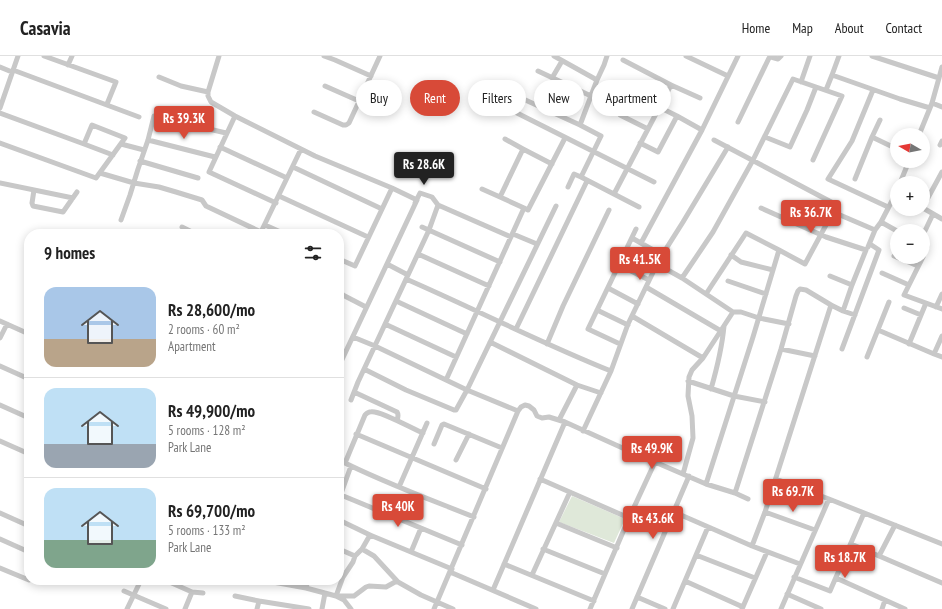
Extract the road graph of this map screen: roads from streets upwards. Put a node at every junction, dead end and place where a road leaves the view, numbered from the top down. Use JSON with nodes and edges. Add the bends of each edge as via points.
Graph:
{"nodes":[{"id":1,"x":18,"y":56,"type":"edge"},
{"id":2,"x":44,"y":56,"type":"edge"},
{"id":3,"x":72,"y":56,"type":"edge"},
{"id":4,"x":219,"y":56,"type":"edge"},
{"id":5,"x":324,"y":56,"type":"edge"},
{"id":6,"x":380,"y":56,"type":"edge"},
{"id":7,"x":554,"y":56,"type":"edge"},
{"id":8,"x":607,"y":56,"type":"edge"},
{"id":9,"x":686,"y":56,"type":"edge"},
{"id":10,"x":738,"y":56,"type":"edge"},
{"id":11,"x":781,"y":56,"type":"edge"},
{"id":12,"x":810,"y":56,"type":"edge"},
{"id":13,"x":839,"y":56,"type":"edge"},
{"id":14,"x":872,"y":56,"type":"edge"},
{"id":15,"x":623,"y":60,"type":"dead end"},
{"id":16,"x":562,"y":61,"type":"junction"},
{"id":17,"x":68,"y":65,"type":"junction"},
{"id":18,"x":0,"y":67,"type":"edge"},
{"id":19,"x":942,"y":67,"type":"edge"},
{"id":20,"x":13,"y":71,"type":"junction"},
{"id":21,"x":538,"y":71,"type":"dead end"},
{"id":22,"x":832,"y":75,"type":"junction"},
{"id":23,"x":371,"y":76,"type":"junction"},
{"id":24,"x":728,"y":76,"type":"junction"},
{"id":25,"x":159,"y":77,"type":"dead end"},
{"id":26,"x":552,"y":78,"type":"junction"},
{"id":27,"x":939,"y":78,"type":"junction"},
{"id":28,"x":369,"y":80,"type":"edge"},
{"id":29,"x":597,"y":80,"type":"joint"},
{"id":30,"x":661,"y":80,"type":"edge"},
{"id":31,"x":802,"y":82,"type":"junction"},
{"id":32,"x":671,"y":85,"type":"edge"},
{"id":33,"x":325,"y":86,"type":"dead end"},
{"id":34,"x":816,"y":87,"type":"junction"},
{"id":35,"x":826,"y":90,"type":"junction"},
{"id":36,"x":873,"y":90,"type":"junction"},
{"id":37,"x":208,"y":92,"type":"junction"},
{"id":38,"x":2,"y":95,"type":"edge"},
{"id":39,"x":591,"y":96,"type":"joint"},
{"id":40,"x":700,"y":98,"type":"dead end"},
{"id":41,"x":356,"y":100,"type":"edge"},
{"id":42,"x":526,"y":100,"type":"edge"},
{"id":43,"x":107,"y":104,"type":"junction"},
{"id":44,"x":931,"y":106,"type":"junction"},
{"id":45,"x":942,"y":107,"type":"edge"},
{"id":46,"x":0,"y":108,"type":"edge"},
{"id":47,"x":356,"y":108,"type":"edge"},
{"id":48,"x":314,"y":112,"type":"dead end"},
{"id":49,"x":0,"y":113,"type":"edge"},
{"id":50,"x":671,"y":113,"type":"edge"},
{"id":51,"x":235,"y":116,"type":"junction"},
{"id":52,"x":523,"y":116,"type":"edge"},
{"id":53,"x":622,"y":116,"type":"edge"},
{"id":54,"x":654,"y":116,"type":"edge"},
{"id":55,"x":677,"y":116,"type":"junction"},
{"id":56,"x":139,"y":117,"type":"dead end"},
{"id":57,"x":880,"y":120,"type":"dead end"},
{"id":58,"x":738,"y":122,"type":"dead end"},
{"id":59,"x":580,"y":125,"type":"junction"},
{"id":60,"x":922,"y":128,"type":"edge"},
{"id":61,"x":648,"y":129,"type":"junction"},
{"id":62,"x":702,"y":130,"type":"junction"},
{"id":63,"x":226,"y":133,"type":"junction"},
{"id":64,"x":765,"y":137,"type":"junction"},
{"id":65,"x":872,"y":137,"type":"junction"},
{"id":66,"x":565,"y":138,"type":"junction"},
{"id":67,"x":505,"y":139,"type":"dead end"},
{"id":68,"x":148,"y":140,"type":"junction"},
{"id":69,"x":714,"y":140,"type":"dead end"},
{"id":70,"x":0,"y":143,"type":"edge"},
{"id":71,"x":640,"y":143,"type":"junction"},
{"id":72,"x":84,"y":144,"type":"junction"},
{"id":73,"x":121,"y":144,"type":"junction"},
{"id":74,"x":220,"y":146,"type":"junction"},
{"id":75,"x":890,"y":146,"type":"edge"},
{"id":76,"x":728,"y":147,"type":"junction"},
{"id":77,"x":301,"y":149,"type":"junction"},
{"id":78,"x":523,"y":149,"type":"junction"},
{"id":79,"x":144,"y":150,"type":"junction"},
{"id":80,"x":594,"y":152,"type":"junction"},
{"id":81,"x":112,"y":155,"type":"junction"},
{"id":82,"x":216,"y":157,"type":"junction"},
{"id":83,"x":753,"y":160,"type":"junction"},
{"id":84,"x":813,"y":160,"type":"dead end"},
{"id":85,"x":140,"y":161,"type":"junction"},
{"id":86,"x":552,"y":164,"type":"junction"},
{"id":87,"x":293,"y":168,"type":"junction"},
{"id":88,"x":627,"y":168,"type":"junction"},
{"id":89,"x":942,"y":172,"type":"edge"},
{"id":90,"x":100,"y":173,"type":"junction"},
{"id":91,"x":198,"y":178,"type":"dead end"},
{"id":92,"x":287,"y":178,"type":"junction"},
{"id":93,"x":581,"y":178,"type":"junction"},
{"id":94,"x":855,"y":178,"type":"dead end"},
{"id":95,"x":588,"y":181,"type":"junction"},
{"id":96,"x":654,"y":182,"type":"dead end"},
{"id":97,"x":0,"y":183,"type":"edge"},
{"id":98,"x":134,"y":183,"type":"junction"},
{"id":99,"x":568,"y":186,"type":"dead end"},
{"id":100,"x":392,"y":188,"type":"junction"},
{"id":101,"x":482,"y":189,"type":"dead end"},
{"id":102,"x":34,"y":190,"type":"junction"},
{"id":103,"x":77,"y":192,"type":"dead end"},
{"id":104,"x":614,"y":194,"type":"junction"},
{"id":105,"x":930,"y":195,"type":"edge"},
{"id":106,"x":279,"y":196,"type":"junction"},
{"id":107,"x":500,"y":197,"type":"junction"},
{"id":108,"x":73,"y":198,"type":"junction"},
{"id":109,"x":276,"y":203,"type":"junction"},
{"id":110,"x":415,"y":203,"type":"junction"},
{"id":111,"x":890,"y":204,"type":"edge"},
{"id":112,"x":438,"y":205,"type":"junction"},
{"id":113,"x":556,"y":206,"type":"dead end"},
{"id":114,"x":639,"y":207,"type":"dead end"},
{"id":115,"x":888,"y":207,"type":"junction"},
{"id":116,"x":524,"y":208,"type":"junction"},
{"id":117,"x":761,"y":208,"type":"dead end"},
{"id":118,"x":382,"y":209,"type":"junction"},
{"id":119,"x":609,"y":210,"type":"dead end"},
{"id":120,"x":833,"y":212,"type":"junction"},
{"id":121,"x":930,"y":212,"type":"edge"},
{"id":122,"x":933,"y":214,"type":"junction"},
{"id":123,"x":942,"y":219,"type":"edge"},
{"id":124,"x":121,"y":220,"type":"dead end"},
{"id":125,"x":881,"y":222,"type":"junction"},
{"id":126,"x":265,"y":224,"type":"junction"},
{"id":127,"x":928,"y":224,"type":"edge"},
{"id":128,"x":422,"y":227,"type":"dead end"},
{"id":129,"x":890,"y":227,"type":"edge"},
{"id":130,"x":253,"y":229,"type":"edge"},
{"id":131,"x":263,"y":229,"type":"edge"},
{"id":132,"x":276,"y":229,"type":"edge"},
{"id":133,"x":429,"y":230,"type":"junction"},
{"id":134,"x":636,"y":230,"type":"dead end"},
{"id":135,"x":875,"y":230,"type":"junction"},
{"id":136,"x":820,"y":234,"type":"junction"},
{"id":137,"x":512,"y":235,"type":"junction"},
{"id":138,"x":368,"y":237,"type":"junction"},
{"id":139,"x":632,"y":238,"type":"junction"},
{"id":140,"x":641,"y":243,"type":"junction"},
{"id":141,"x":537,"y":244,"type":"junction"},
{"id":142,"x":870,"y":244,"type":"junction"},
{"id":143,"x":779,"y":250,"type":"junction"},
{"id":144,"x":866,"y":250,"type":"junction"},
{"id":145,"x":418,"y":254,"type":"junction"},
{"id":146,"x":731,"y":255,"type":"junction"},
{"id":147,"x":662,"y":256,"type":"junction"},
{"id":148,"x":344,"y":261,"type":"edge"},
{"id":149,"x":500,"y":262,"type":"junction"},
{"id":150,"x":387,"y":264,"type":"junction"},
{"id":151,"x":657,"y":264,"type":"junction"},
{"id":152,"x":913,"y":264,"type":"edge"},
{"id":153,"x":619,"y":265,"type":"junction"},
{"id":154,"x":918,"y":266,"type":"joint"},
{"id":155,"x":773,"y":270,"type":"junction"},
{"id":156,"x":882,"y":273,"type":"dead end"},
{"id":157,"x":830,"y":276,"type":"dead end"},
{"id":158,"x":407,"y":277,"type":"junction"},
{"id":159,"x":682,"y":278,"type":"junction"},
{"id":160,"x":649,"y":280,"type":"junction"},
{"id":161,"x":728,"y":281,"type":"dead end"},
{"id":162,"x":852,"y":285,"type":"junction"},
{"id":163,"x":909,"y":285,"type":"junction"},
{"id":164,"x":488,"y":286,"type":"junction"},
{"id":165,"x":646,"y":287,"type":"junction"},
{"id":166,"x":608,"y":288,"type":"junction"},
{"id":167,"x":706,"y":294,"type":"junction"},
{"id":168,"x":766,"y":294,"type":"junction"},
{"id":169,"x":942,"y":294,"type":"edge"},
{"id":170,"x":344,"y":296,"type":"edge"},
{"id":171,"x":396,"y":301,"type":"junction"},
{"id":172,"x":889,"y":302,"type":"dead end"},
{"id":173,"x":926,"y":303,"type":"junction"},
{"id":174,"x":638,"y":304,"type":"junction"},
{"id":175,"x":831,"y":305,"type":"junction"},
{"id":176,"x":366,"y":307,"type":"junction"},
{"id":177,"x":936,"y":307,"type":"junction"},
{"id":178,"x":904,"y":308,"type":"dead end"},
{"id":179,"x":942,"y":309,"type":"edge"},
{"id":180,"x":597,"y":310,"type":"junction"},
{"id":181,"x":843,"y":311,"type":"junction"},
{"id":182,"x":477,"y":312,"type":"junction"},
{"id":183,"x":733,"y":312,"type":"junction"},
{"id":184,"x":855,"y":315,"type":"junction"},
{"id":185,"x":632,"y":316,"type":"junction"},
{"id":186,"x":920,"y":316,"type":"junction"},
{"id":187,"x":759,"y":318,"type":"junction"},
{"id":188,"x":0,"y":321,"type":"edge"},
{"id":189,"x":500,"y":322,"type":"junction"},
{"id":190,"x":6,"y":324,"type":"junction"},
{"id":191,"x":385,"y":324,"type":"junction"},
{"id":192,"x":789,"y":324,"type":"junction"},
{"id":193,"x":628,"y":325,"type":"junction"},
{"id":194,"x":724,"y":325,"type":"junction"},
{"id":195,"x":516,"y":329,"type":"junction"},
{"id":196,"x":878,"y":330,"type":"junction"},
{"id":197,"x":721,"y":331,"type":"junction"},
{"id":198,"x":24,"y":332,"type":"edge"},
{"id":199,"x":467,"y":334,"type":"junction"},
{"id":200,"x":942,"y":336,"type":"edge"},
{"id":201,"x":353,"y":337,"type":"junction"},
{"id":202,"x":0,"y":338,"type":"edge"},
{"id":203,"x":490,"y":342,"type":"junction"},
{"id":204,"x":547,"y":344,"type":"junction"},
{"id":205,"x":620,"y":344,"type":"junction"},
{"id":206,"x":909,"y":344,"type":"junction"},
{"id":207,"x":375,"y":346,"type":"junction"},
{"id":208,"x":781,"y":349,"type":"junction"},
{"id":209,"x":842,"y":349,"type":"dead end"},
{"id":210,"x":344,"y":354,"type":"edge"},
{"id":211,"x":934,"y":354,"type":"junction"},
{"id":212,"x":814,"y":356,"type":"junction"},
{"id":213,"x":456,"y":357,"type":"junction"},
{"id":214,"x":867,"y":357,"type":"dead end"},
{"id":215,"x":942,"y":357,"type":"edge"},
{"id":216,"x":703,"y":358,"type":"junction"},
{"id":217,"x":0,"y":366,"type":"edge"},
{"id":218,"x":364,"y":369,"type":"junction"},
{"id":219,"x":611,"y":371,"type":"junction"},
{"id":220,"x":24,"y":377,"type":"edge"},
{"id":221,"x":446,"y":380,"type":"junction"},
{"id":222,"x":688,"y":381,"type":"junction"},
{"id":223,"x":577,"y":385,"type":"junction"},
{"id":224,"x":711,"y":389,"type":"junction"},
{"id":225,"x":467,"y":390,"type":"junction"},
{"id":226,"x":354,"y":392,"type":"junction"},
{"id":227,"x":601,"y":393,"type":"junction"},
{"id":228,"x":734,"y":396,"type":"junction"},
{"id":229,"x":351,"y":400,"type":"dead end"},
{"id":230,"x":765,"y":402,"type":"junction"},
{"id":231,"x":0,"y":406,"type":"edge"},
{"id":232,"x":518,"y":411,"type":"junction"},
{"id":233,"x":24,"y":416,"type":"edge"},
{"id":234,"x":397,"y":420,"type":"junction"},
{"id":235,"x":562,"y":421,"type":"junction"},
{"id":236,"x":427,"y":423,"type":"dead end"},
{"id":237,"x":583,"y":431,"type":"junction"},
{"id":238,"x":423,"y":433,"type":"junction"},
{"id":239,"x":356,"y":434,"type":"junction"},
{"id":240,"x":469,"y":434,"type":"junction"},
{"id":241,"x":0,"y":441,"type":"edge"},
{"id":242,"x":434,"y":444,"type":"dead end"},
{"id":243,"x":502,"y":448,"type":"junction"},
{"id":244,"x":24,"y":451,"type":"edge"},
{"id":245,"x":412,"y":457,"type":"junction"},
{"id":246,"x":456,"y":460,"type":"dead end"},
{"id":247,"x":345,"y":462,"type":"joint"},
{"id":248,"x":655,"y":462,"type":"junction"},
{"id":249,"x":351,"y":466,"type":"junction"},
{"id":250,"x":686,"y":475,"type":"junction"},
{"id":251,"x":540,"y":479,"type":"junction"},
{"id":252,"x":776,"y":479,"type":"junction"},
{"id":253,"x":706,"y":484,"type":"junction"},
{"id":254,"x":344,"y":486,"type":"edge"},
{"id":255,"x":399,"y":487,"type":"junction"},
{"id":256,"x":486,"y":489,"type":"junction"},
{"id":257,"x":570,"y":492,"type":"junction"},
{"id":258,"x":735,"y":493,"type":"junction"},
{"id":259,"x":748,"y":498,"type":"dead end"},
{"id":260,"x":344,"y":499,"type":"edge"},
{"id":261,"x":829,"y":499,"type":"junction"},
{"id":262,"x":674,"y":512,"type":"junction"},
{"id":263,"x":765,"y":512,"type":"junction"},
{"id":264,"x":0,"y":513,"type":"edge"},
{"id":265,"x":864,"y":513,"type":"junction"},
{"id":266,"x":474,"y":517,"type":"junction"},
{"id":267,"x":630,"y":518,"type":"junction"},
{"id":268,"x":344,"y":522,"type":"edge"},
{"id":269,"x":556,"y":523,"type":"junction"},
{"id":270,"x":24,"y":524,"type":"edge"},
{"id":271,"x":895,"y":525,"type":"junction"},
{"id":272,"x":708,"y":527,"type":"junction"},
{"id":273,"x":421,"y":528,"type":"junction"},
{"id":274,"x":815,"y":530,"type":"junction"},
{"id":275,"x":370,"y":535,"type":"junction"},
{"id":276,"x":0,"y":539,"type":"edge"},
{"id":277,"x":851,"y":544,"type":"junction"},
{"id":278,"x":942,"y":544,"type":"edge"},
{"id":279,"x":462,"y":545,"type":"junction"},
{"id":280,"x":752,"y":546,"type":"junction"},
{"id":281,"x":617,"y":548,"type":"junction"},
{"id":282,"x":362,"y":549,"type":"junction"},
{"id":283,"x":544,"y":549,"type":"junction"},
{"id":284,"x":24,"y":550,"type":"edge"},
{"id":285,"x":344,"y":551,"type":"edge"},
{"id":286,"x":411,"y":552,"type":"junction"},
{"id":287,"x":767,"y":552,"type":"junction"},
{"id":288,"x":696,"y":555,"type":"junction"},
{"id":289,"x":355,"y":556,"type":"junction"},
{"id":290,"x":879,"y":556,"type":"junction"},
{"id":291,"x":504,"y":564,"type":"junction"},
{"id":292,"x":800,"y":564,"type":"junction"},
{"id":293,"x":0,"y":568,"type":"edge"},
{"id":294,"x":451,"y":570,"type":"junction"},
{"id":295,"x":605,"y":574,"type":"junction"},
{"id":296,"x":532,"y":575,"type":"junction"},
{"id":297,"x":344,"y":577,"type":"edge"},
{"id":298,"x":794,"y":577,"type":"junction"},
{"id":299,"x":24,"y":578,"type":"edge"},
{"id":300,"x":755,"y":578,"type":"junction"},
{"id":301,"x":836,"y":578,"type":"junction"},
{"id":302,"x":685,"y":581,"type":"junction"},
{"id":303,"x":398,"y":582,"type":"junction"},
{"id":304,"x":942,"y":583,"type":"edge"},
{"id":305,"x":139,"y":585,"type":"edge"},
{"id":306,"x":176,"y":585,"type":"edge"},
{"id":307,"x":290,"y":585,"type":"edge"},
{"id":308,"x":307,"y":585,"type":"edge"},
{"id":309,"x":341,"y":585,"type":"edge"},
{"id":310,"x":306,"y":588,"type":"junction"},
{"id":311,"x":493,"y":590,"type":"junction"},
{"id":312,"x":124,"y":591,"type":"dead end"},
{"id":313,"x":192,"y":592,"type":"junction"},
{"id":314,"x":203,"y":593,"type":"dead end"},
{"id":315,"x":326,"y":593,"type":"junction"},
{"id":316,"x":787,"y":594,"type":"junction"},
{"id":317,"x":134,"y":595,"type":"junction"},
{"id":318,"x":235,"y":596,"type":"dead end"},
{"id":319,"x":336,"y":596,"type":"junction"},
{"id":320,"x":637,"y":597,"type":"junction"},
{"id":321,"x":886,"y":600,"type":"junction"},
{"id":322,"x":259,"y":601,"type":"junction"},
{"id":323,"x":594,"y":601,"type":"junction"},
{"id":324,"x":437,"y":602,"type":"junction"},
{"id":325,"x":743,"y":608,"type":"edge"},
{"id":326,"x":127,"y":609,"type":"edge"},
{"id":327,"x":166,"y":609,"type":"edge"},
{"id":328,"x":185,"y":609,"type":"edge"},
{"id":329,"x":257,"y":609,"type":"edge"},
{"id":330,"x":309,"y":609,"type":"edge"},
{"id":331,"x":322,"y":609,"type":"edge"},
{"id":332,"x":351,"y":609,"type":"edge"},
{"id":333,"x":434,"y":609,"type":"edge"},
{"id":334,"x":453,"y":609,"type":"edge"},
{"id":335,"x":536,"y":609,"type":"edge"},
{"id":336,"x":590,"y":609,"type":"edge"},
{"id":337,"x":632,"y":609,"type":"edge"},
{"id":338,"x":665,"y":609,"type":"edge"},
{"id":339,"x":673,"y":609,"type":"edge"},
{"id":340,"x":781,"y":609,"type":"edge"},
{"id":341,"x":821,"y":609,"type":"edge"},
{"id":342,"x":882,"y":609,"type":"edge"},
{"id":343,"x":904,"y":609,"type":"edge"}],
"edges":[{"from":1,"to":20,"type":"street"},
{"from":2,"to":17,"type":"street"},
{"from":3,"to":17,"type":"street"},
{"from":4,"to":37,"type":"street"},
{"from":5,"to":23,"type":"street"},
{"from":6,"to":23,"type":"street"},
{"from":7,"to":16,"type":"street"},
{"from":8,"to":29,"type":"street"},
{"from":9,"to":24,"type":"street"},
{"from":10,"to":24,"type":"street"},
{"from":11,"to":58,"type":"street","via":[[778,59],[769,58]]},
{"from":12,"to":31,"type":"street"},
{"from":13,"to":22,"type":"street"},
{"from":14,"to":27,"type":"street"},
{"from":15,"to":30,"type":"street"},
{"from":16,"to":26,"type":"street"},
{"from":16,"to":29,"type":"street"},
{"from":17,"to":43,"type":"street","via":[[116,82]]},
{"from":18,"to":20,"type":"street"},
{"from":19,"to":27,"type":"street"},
{"from":20,"to":38,"type":"street"},
{"from":20,"to":43,"type":"street"},
{"from":21,"to":26,"type":"street"},
{"from":22,"to":35,"type":"street"},
{"from":22,"to":36,"type":"street"},
{"from":23,"to":28,"type":"street"},
{"from":24,"to":62,"type":"street"},
{"from":25,"to":37,"type":"street","via":[[181,86]]},
{"from":26,"to":39,"type":"street"},
{"from":27,"to":44,"type":"street"},
{"from":31,"to":34,"type":"street"},
{"from":31,"to":64,"type":"street","via":[[792,79]]},
{"from":32,"to":40,"type":"street"},
{"from":33,"to":41,"type":"street"},
{"from":34,"to":35,"type":"street"},
{"from":34,"to":64,"type":"street","via":[[790,147]]},
{"from":35,"to":84,"type":"street","via":[[842,96]]},
{"from":36,"to":44,"type":"street"},
{"from":36,"to":115,"type":"street","via":[[852,141],[828,179]]},
{"from":37,"to":51,"type":"street","via":[[211,102]]},
{"from":38,"to":46,"type":"street"},
{"from":39,"to":59,"type":"street"},
{"from":42,"to":59,"type":"street"},
{"from":43,"to":56,"type":"street"},
{"from":44,"to":45,"type":"street"},
{"from":44,"to":60,"type":"street"},
{"from":47,"to":48,"type":"street","via":[[346,125]]},
{"from":49,"to":72,"type":"street"},
{"from":50,"to":55,"type":"street"},
{"from":51,"to":63,"type":"street"},
{"from":51,"to":77,"type":"street"},
{"from":52,"to":66,"type":"street"},
{"from":53,"to":61,"type":"street"},
{"from":54,"to":61,"type":"street"},
{"from":55,"to":62,"type":"street"},
{"from":55,"to":71,"type":"street","via":[[658,152]]},
{"from":57,"to":65,"type":"street"},
{"from":59,"to":80,"type":"street","via":[[601,136]]},
{"from":61,"to":71,"type":"street"},
{"from":62,"to":140,"type":"street"},
{"from":63,"to":68,"type":"street","via":[[154,116]]},
{"from":63,"to":74,"type":"street"},
{"from":64,"to":83,"type":"street"},
{"from":65,"to":75,"type":"street"},
{"from":65,"to":94,"type":"street"},
{"from":66,"to":80,"type":"street"},
{"from":66,"to":86,"type":"street"},
{"from":67,"to":78,"type":"street"},
{"from":68,"to":79,"type":"street"},
{"from":68,"to":82,"type":"street"},
{"from":69,"to":76,"type":"street"},
{"from":70,"to":90,"type":"street","via":[[96,178]]},
{"from":71,"to":88,"type":"street"},
{"from":72,"to":73,"type":"street","via":[[92,125],[125,138]]},
{"from":72,"to":81,"type":"street"},
{"from":73,"to":79,"type":"street"},
{"from":73,"to":81,"type":"street"},
{"from":74,"to":82,"type":"street"},
{"from":74,"to":92,"type":"street"},
{"from":76,"to":83,"type":"street"},
{"from":76,"to":147,"type":"street"},
{"from":77,"to":87,"type":"street"},
{"from":77,"to":100,"type":"street"},
{"from":78,"to":86,"type":"street"},
{"from":78,"to":107,"type":"street"},
{"from":79,"to":85,"type":"street"},
{"from":80,"to":88,"type":"street"},
{"from":80,"to":93,"type":"street"},
{"from":81,"to":90,"type":"street"},
{"from":82,"to":109,"type":"street","via":[[210,173]]},
{"from":83,"to":120,"type":"street","via":[[835,204]]},
{"from":83,"to":159,"type":"street","via":[[713,232]]},
{"from":85,"to":91,"type":"street"},
{"from":85,"to":98,"type":"street"},
{"from":86,"to":116,"type":"street","via":[[528,210]]},
{"from":87,"to":92,"type":"street"},
{"from":87,"to":118,"type":"street"},
{"from":88,"to":96,"type":"street"},
{"from":88,"to":104,"type":"street"},
{"from":89,"to":105,"type":"street"},
{"from":90,"to":98,"type":"street"},
{"from":92,"to":106,"type":"street"},
{"from":93,"to":95,"type":"street"},
{"from":93,"to":99,"type":"street","via":[[574,174]]},
{"from":95,"to":104,"type":"street"},
{"from":95,"to":195,"type":"street"},
{"from":97,"to":102,"type":"street"},
{"from":98,"to":124,"type":"street"},
{"from":98,"to":130,"type":"street","via":[[202,200],[206,206]]},
{"from":100,"to":110,"type":"street","via":[[417,200]]},
{"from":100,"to":118,"type":"street"},
{"from":101,"to":107,"type":"street"},
{"from":102,"to":108,"type":"street"},
{"from":102,"to":108,"type":"street","via":[[33,206],[60,212],[63,212]]},
{"from":103,"to":108,"type":"street"},
{"from":104,"to":114,"type":"street"},
{"from":106,"to":109,"type":"street"},
{"from":106,"to":138,"type":"street"},
{"from":107,"to":116,"type":"street"},
{"from":109,"to":126,"type":"street"},
{"from":110,"to":112,"type":"street","via":[[420,193],[432,197]]},
{"from":110,"to":150,"type":"street"},
{"from":111,"to":115,"type":"street"},
{"from":112,"to":133,"type":"street"},
{"from":112,"to":137,"type":"street"},
{"from":113,"to":141,"type":"street"},
{"from":115,"to":125,"type":"street"},
{"from":116,"to":137,"type":"street"},
{"from":117,"to":136,"type":"street"},
{"from":118,"to":138,"type":"street"},
{"from":119,"to":204,"type":"street"},
{"from":120,"to":135,"type":"street"},
{"from":120,"to":136,"type":"street"},
{"from":121,"to":122,"type":"street"},
{"from":122,"to":123,"type":"street"},
{"from":122,"to":127,"type":"street"},
{"from":125,"to":129,"type":"street"},
{"from":125,"to":135,"type":"street"},
{"from":126,"to":131,"type":"street"},
{"from":126,"to":132,"type":"street"},
{"from":128,"to":133,"type":"street"},
{"from":133,"to":145,"type":"street"},
{"from":133,"to":149,"type":"street"},
{"from":134,"to":139,"type":"street"},
{"from":135,"to":142,"type":"street"},
{"from":136,"to":143,"type":"street","via":[[805,264]]},
{"from":136,"to":144,"type":"street"},
{"from":137,"to":141,"type":"street"},
{"from":137,"to":149,"type":"street"},
{"from":138,"to":148,"type":"street","via":[[355,266]]},
{"from":139,"to":140,"type":"street"},
{"from":139,"to":153,"type":"street"},
{"from":140,"to":147,"type":"street"},
{"from":141,"to":189,"type":"street"},
{"from":142,"to":144,"type":"street"},
{"from":142,"to":184,"type":"street","via":[[880,250]]},
{"from":143,"to":146,"type":"street","via":[[746,233]]},
{"from":143,"to":155,"type":"street"},
{"from":144,"to":162,"type":"street"},
{"from":145,"to":158,"type":"street"},
{"from":145,"to":164,"type":"street"},
{"from":146,"to":155,"type":"street","via":[[741,262]]},
{"from":146,"to":167,"type":"street"},
{"from":147,"to":151,"type":"street"},
{"from":149,"to":164,"type":"street"},
{"from":150,"to":158,"type":"street"},
{"from":150,"to":176,"type":"street"},
{"from":151,"to":159,"type":"street"},
{"from":151,"to":160,"type":"street"},
{"from":152,"to":154,"type":"street"},
{"from":153,"to":160,"type":"street"},
{"from":153,"to":166,"type":"street"},
{"from":154,"to":163,"type":"street"},
{"from":155,"to":168,"type":"street"},
{"from":156,"to":163,"type":"street"},
{"from":157,"to":162,"type":"street"},
{"from":158,"to":171,"type":"street"},
{"from":158,"to":182,"type":"street"},
{"from":159,"to":167,"type":"street"},
{"from":160,"to":165,"type":"street"},
{"from":161,"to":168,"type":"street"},
{"from":162,"to":181,"type":"street"},
{"from":163,"to":173,"type":"street","via":[[904,295]]},
{"from":164,"to":182,"type":"street"},
{"from":165,"to":174,"type":"street"},
{"from":165,"to":197,"type":"street"},
{"from":166,"to":174,"type":"street"},
{"from":166,"to":180,"type":"street"},
{"from":167,"to":183,"type":"street"},
{"from":168,"to":187,"type":"street"},
{"from":169,"to":177,"type":"street"},
{"from":170,"to":176,"type":"street"},
{"from":171,"to":191,"type":"street"},
{"from":171,"to":199,"type":"street"},
{"from":172,"to":196,"type":"street"},
{"from":173,"to":177,"type":"street"},
{"from":173,"to":186,"type":"street"},
{"from":174,"to":185,"type":"street"},
{"from":175,"to":181,"type":"street"},
{"from":175,"to":192,"type":"street","via":[[800,289]]},
{"from":175,"to":212,"type":"street"},
{"from":176,"to":201,"type":"street"},
{"from":177,"to":179,"type":"street"},
{"from":178,"to":186,"type":"street"},
{"from":180,"to":193,"type":"street"},
{"from":180,"to":205,"type":"street","via":[[588,330]]},
{"from":181,"to":184,"type":"street"},
{"from":182,"to":189,"type":"street"},
{"from":182,"to":199,"type":"street"},
{"from":183,"to":187,"type":"street"},
{"from":183,"to":194,"type":"street"},
{"from":184,"to":209,"type":"street"},
{"from":185,"to":193,"type":"street"},
{"from":185,"to":216,"type":"street"},
{"from":186,"to":206,"type":"street"},
{"from":187,"to":192,"type":"street"},
{"from":187,"to":228,"type":"street"},
{"from":188,"to":190,"type":"street"},
{"from":189,"to":195,"type":"street"},
{"from":189,"to":203,"type":"street"},
{"from":190,"to":198,"type":"street"},
{"from":190,"to":202,"type":"street"},
{"from":191,"to":207,"type":"street"},
{"from":191,"to":213,"type":"street"},
{"from":192,"to":208,"type":"street"},
{"from":193,"to":205,"type":"street"},
{"from":194,"to":197,"type":"street"},
{"from":194,"to":224,"type":"street","via":[[720,357]]},
{"from":195,"to":204,"type":"street"},
{"from":196,"to":206,"type":"street"},
{"from":196,"to":214,"type":"street"},
{"from":197,"to":216,"type":"street"},
{"from":199,"to":213,"type":"street"},
{"from":200,"to":211,"type":"street"},
{"from":201,"to":207,"type":"street"},
{"from":201,"to":210,"type":"street"},
{"from":203,"to":223,"type":"street"},
{"from":203,"to":225,"type":"street"},
{"from":204,"to":219,"type":"street"},
{"from":205,"to":219,"type":"street"},
{"from":206,"to":211,"type":"street"},
{"from":207,"to":218,"type":"street"},
{"from":207,"to":221,"type":"street"},
{"from":208,"to":212,"type":"street"},
{"from":208,"to":230,"type":"street"},
{"from":211,"to":215,"type":"street"},
{"from":212,"to":252,"type":"street"},
{"from":213,"to":221,"type":"street"},
{"from":216,"to":222,"type":"street","via":[[692,370]]},
{"from":217,"to":220,"type":"street"},
{"from":218,"to":225,"type":"street","via":[[454,410],[458,408]]},
{"from":218,"to":226,"type":"street"},
{"from":219,"to":227,"type":"street"},
{"from":221,"to":225,"type":"street"},
{"from":222,"to":224,"type":"street"},
{"from":222,"to":250,"type":"street","via":[[694,438]]},
{"from":223,"to":227,"type":"street"},
{"from":223,"to":235,"type":"street"},
{"from":224,"to":228,"type":"street"},
{"from":225,"to":232,"type":"street"},
{"from":226,"to":229,"type":"street"},
{"from":226,"to":234,"type":"street","via":[[397,412]]},
{"from":227,"to":237,"type":"street"},
{"from":228,"to":230,"type":"street"},
{"from":228,"to":253,"type":"street"},
{"from":230,"to":258,"type":"street"},
{"from":231,"to":233,"type":"street"},
{"from":232,"to":235,"type":"street","via":[[525,405],[534,410],[537,416]]},
{"from":232,"to":243,"type":"street"},
{"from":234,"to":238,"type":"street"},
{"from":234,"to":239,"type":"street","via":[[369,412]]},
{"from":235,"to":237,"type":"street"},
{"from":235,"to":251,"type":"street"},
{"from":236,"to":238,"type":"street"},
{"from":237,"to":248,"type":"street"},
{"from":238,"to":245,"type":"street"},
{"from":239,"to":245,"type":"street"},
{"from":239,"to":247,"type":"street"},
{"from":240,"to":242,"type":"street","via":[[443,424]]},
{"from":240,"to":243,"type":"street"},
{"from":240,"to":246,"type":"street"},
{"from":241,"to":244,"type":"street"},
{"from":243,"to":256,"type":"street"},
{"from":245,"to":255,"type":"street"},
{"from":245,"to":256,"type":"street"},
{"from":247,"to":249,"type":"street"},
{"from":248,"to":250,"type":"street"},
{"from":248,"to":267,"type":"street"},
{"from":249,"to":254,"type":"street"},
{"from":249,"to":255,"type":"street"},
{"from":250,"to":253,"type":"street"},
{"from":250,"to":262,"type":"street"},
{"from":251,"to":257,"type":"street"},
{"from":251,"to":291,"type":"street"},
{"from":252,"to":261,"type":"street"},
{"from":252,"to":263,"type":"street"},
{"from":253,"to":258,"type":"street"},
{"from":255,"to":266,"type":"street"},
{"from":256,"to":266,"type":"street"},
{"from":257,"to":267,"type":"street"},
{"from":257,"to":269,"type":"street"},
{"from":258,"to":259,"type":"street"},
{"from":260,"to":273,"type":"street"},
{"from":261,"to":265,"type":"street"},
{"from":261,"to":274,"type":"street"},
{"from":262,"to":272,"type":"street"},
{"from":262,"to":320,"type":"street"},
{"from":263,"to":274,"type":"street"},
{"from":263,"to":280,"type":"street"},
{"from":264,"to":270,"type":"street"},
{"from":265,"to":271,"type":"street"},
{"from":265,"to":277,"type":"street"},
{"from":266,"to":279,"type":"street"},
{"from":267,"to":281,"type":"street"},
{"from":268,"to":275,"type":"street"},
{"from":269,"to":281,"type":"street"},
{"from":269,"to":283,"type":"street"},
{"from":271,"to":278,"type":"street"},
{"from":271,"to":290,"type":"street"},
{"from":272,"to":280,"type":"street"},
{"from":272,"to":288,"type":"street"},
{"from":273,"to":279,"type":"street"},
{"from":273,"to":286,"type":"street"},
{"from":274,"to":292,"type":"street"},
{"from":275,"to":282,"type":"street"},
{"from":275,"to":286,"type":"street"},
{"from":276,"to":284,"type":"street"},
{"from":277,"to":290,"type":"street"},
{"from":277,"to":301,"type":"street"},
{"from":279,"to":294,"type":"street"},
{"from":280,"to":287,"type":"street"},
{"from":281,"to":295,"type":"street"},
{"from":282,"to":289,"type":"street"},
{"from":282,"to":303,"type":"street","via":[[374,556]]},
{"from":283,"to":295,"type":"street"},
{"from":283,"to":296,"type":"street"},
{"from":285,"to":289,"type":"street"},
{"from":286,"to":294,"type":"street"},
{"from":287,"to":292,"type":"street"},
{"from":287,"to":300,"type":"street"},
{"from":288,"to":300,"type":"street"},
{"from":288,"to":302,"type":"street"},
{"from":289,"to":297,"type":"street"},
{"from":290,"to":304,"type":"street"},
{"from":291,"to":296,"type":"street"},
{"from":291,"to":311,"type":"street"},
{"from":292,"to":298,"type":"street"},
{"from":293,"to":299,"type":"street"},
{"from":294,"to":311,"type":"street"},
{"from":294,"to":324,"type":"street"},
{"from":295,"to":323,"type":"street"},
{"from":296,"to":323,"type":"street"},
{"from":298,"to":301,"type":"street","via":[[830,592]]},
{"from":298,"to":316,"type":"street"},
{"from":300,"to":325,"type":"street"},
{"from":301,"to":321,"type":"street"},
{"from":302,"to":325,"type":"street"},
{"from":302,"to":339,"type":"street"},
{"from":303,"to":319,"type":"street","via":[[386,587],[366,586],[354,596]]},
{"from":303,"to":324,"type":"street"},
{"from":305,"to":317,"type":"street"},
{"from":306,"to":313,"type":"street"},
{"from":307,"to":310,"type":"street"},
{"from":308,"to":310,"type":"street"},
{"from":309,"to":319,"type":"street"},
{"from":310,"to":315,"type":"street"},
{"from":311,"to":335,"type":"street"},
{"from":312,"to":317,"type":"street"},
{"from":313,"to":314,"type":"street"},
{"from":313,"to":328,"type":"street"},
{"from":315,"to":319,"type":"street"},
{"from":315,"to":331,"type":"street"},
{"from":316,"to":340,"type":"street"},
{"from":316,"to":341,"type":"street"},
{"from":317,"to":326,"type":"street"},
{"from":317,"to":327,"type":"street"},
{"from":318,"to":322,"type":"street"},
{"from":319,"to":332,"type":"street","via":[[344,600]]},
{"from":320,"to":337,"type":"street"},
{"from":320,"to":338,"type":"street"},
{"from":321,"to":342,"type":"street"},
{"from":321,"to":343,"type":"street"},
{"from":322,"to":329,"type":"street"},
{"from":322,"to":330,"type":"street"},
{"from":323,"to":336,"type":"street"},
{"from":324,"to":333,"type":"street"},
{"from":324,"to":334,"type":"street"}]}
